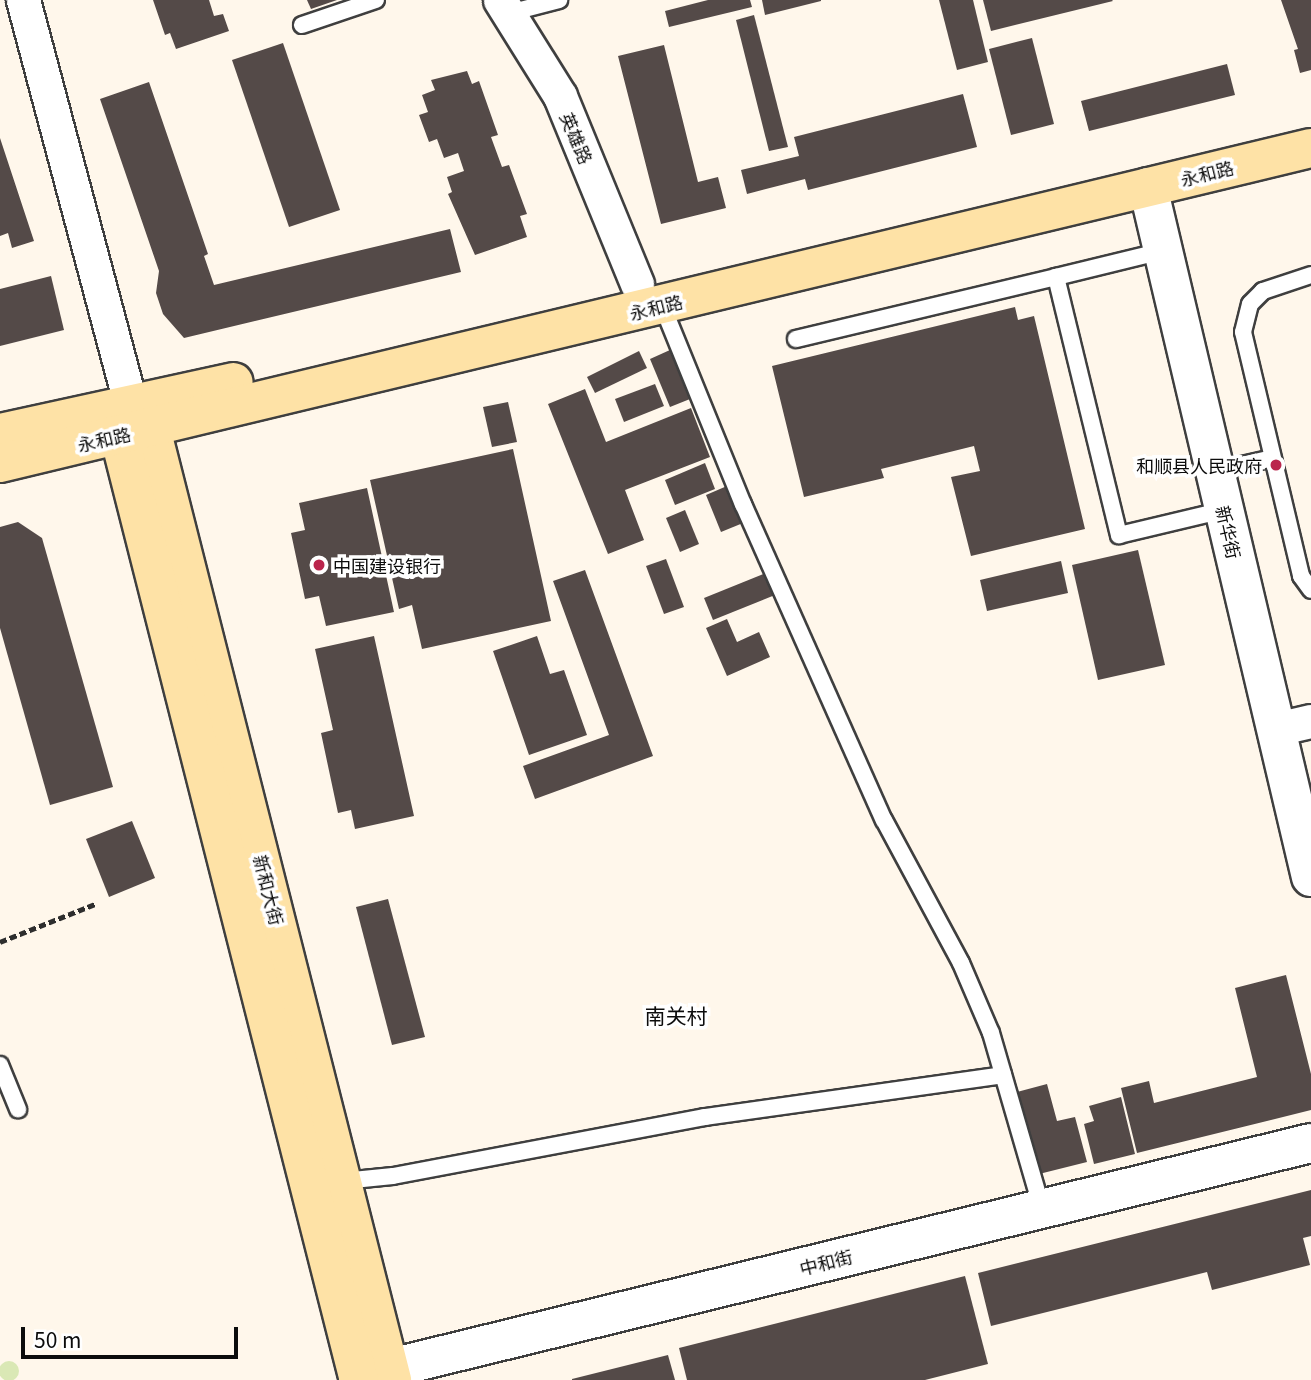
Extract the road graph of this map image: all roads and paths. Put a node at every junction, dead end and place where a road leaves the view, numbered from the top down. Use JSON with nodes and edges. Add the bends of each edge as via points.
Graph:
{"nodes":[{"id":1,"x":23,"y":0,"type":"edge"},
{"id":2,"x":376,"y":0,"type":"edge"},
{"id":3,"x":559,"y":0,"type":"edge"},
{"id":4,"x":504,"y":6,"type":"edge"},
{"id":5,"x":302,"y":25,"type":"dead end"},
{"id":6,"x":1311,"y":121,"type":"edge"},
{"id":7,"x":1311,"y":148,"type":"edge"},
{"id":8,"x":1148,"y":187,"type":"junction"},
{"id":9,"x":1163,"y":251,"type":"junction"},
{"id":10,"x":1311,"y":275,"type":"edge"},
{"id":11,"x":1056,"y":277,"type":"junction"},
{"id":12,"x":650,"y":295,"type":"junction"},
{"id":13,"x":796,"y":339,"type":"dead end"},
{"id":14,"x":131,"y":416,"type":"junction"},
{"id":15,"x":0,"y":433,"type":"edge"},
{"id":16,"x":1273,"y":457,"type":"junction"},
{"id":17,"x":0,"y":463,"type":"edge"},
{"id":18,"x":1215,"y":471,"type":"junction"},
{"id":19,"x":1224,"y":510,"type":"junction"},
{"id":20,"x":1311,"y":590,"type":"edge"},
{"id":21,"x":1294,"y":725,"type":"edge"},
{"id":22,"x":1311,"y":877,"type":"edge"},
{"id":23,"x":95,"y":904,"type":"dead end"},
{"id":24,"x":0,"y":942,"type":"edge"},
{"id":25,"x":0,"y":1065,"type":"edge"},
{"id":26,"x":1003,"y":1075,"type":"junction"},
{"id":27,"x":18,"y":1109,"type":"dead end"},
{"id":28,"x":1311,"y":1143,"type":"edge"},
{"id":29,"x":343,"y":1181,"type":"junction"},
{"id":30,"x":1042,"y":1209,"type":"junction"},
{"id":31,"x":368,"y":1377,"type":"edge"}],
"edges":[{"from":1,"to":14,"type":"street"},
{"from":2,"to":5,"type":"lane"},
{"from":3,"to":4,"type":"lane"},
{"from":4,"to":12,"type":"street","name":"英雄路","via":[[559,96]]},
{"from":6,"to":12,"type":"main road","name":"永和路"},
{"from":7,"to":8,"type":"main road","name":"永和路"},
{"from":8,"to":9,"type":"street","name":"新华街"},
{"from":8,"to":12,"type":"main road","name":"永和路"},
{"from":9,"to":11,"type":"lane"},
{"from":9,"to":18,"type":"street","name":"新华街"},
{"from":10,"to":16,"type":"lane","via":[[1263,291],[1250,304],[1244,322]]},
{"from":11,"to":13,"type":"lane"},
{"from":11,"to":19,"type":"lane","via":[[1119,535]]},
{"from":12,"to":14,"type":"main road","name":"永和路"},
{"from":12,"to":26,"type":"lane","via":[[884,820],[961,963]]},
{"from":14,"to":15,"type":"main road","name":"永和路"},
{"from":14,"to":17,"type":"main road","name":"永和路"},
{"from":14,"to":29,"type":"main road","name":"新和大街"},
{"from":14,"to":31,"type":"main road","name":"新和大街"},
{"from":16,"to":18,"type":"lane"},
{"from":16,"to":20,"type":"lane","via":[[1301,576]]},
{"from":18,"to":19,"type":"street","name":"新华街"},
{"from":19,"to":21,"type":"street","name":"新华街"},
{"from":21,"to":22,"type":"street","name":"新华街"},
{"from":23,"to":24,"type":"path"},
{"from":25,"to":27,"type":"lane"},
{"from":26,"to":29,"type":"lane","via":[[705,1117],[393,1176]]},
{"from":26,"to":30,"type":"lane"},
{"from":28,"to":30,"type":"street","name":"中和街"},
{"from":29,"to":31,"type":"main road","name":"新和大街"},
{"from":30,"to":31,"type":"street","name":"中和街"}]}
